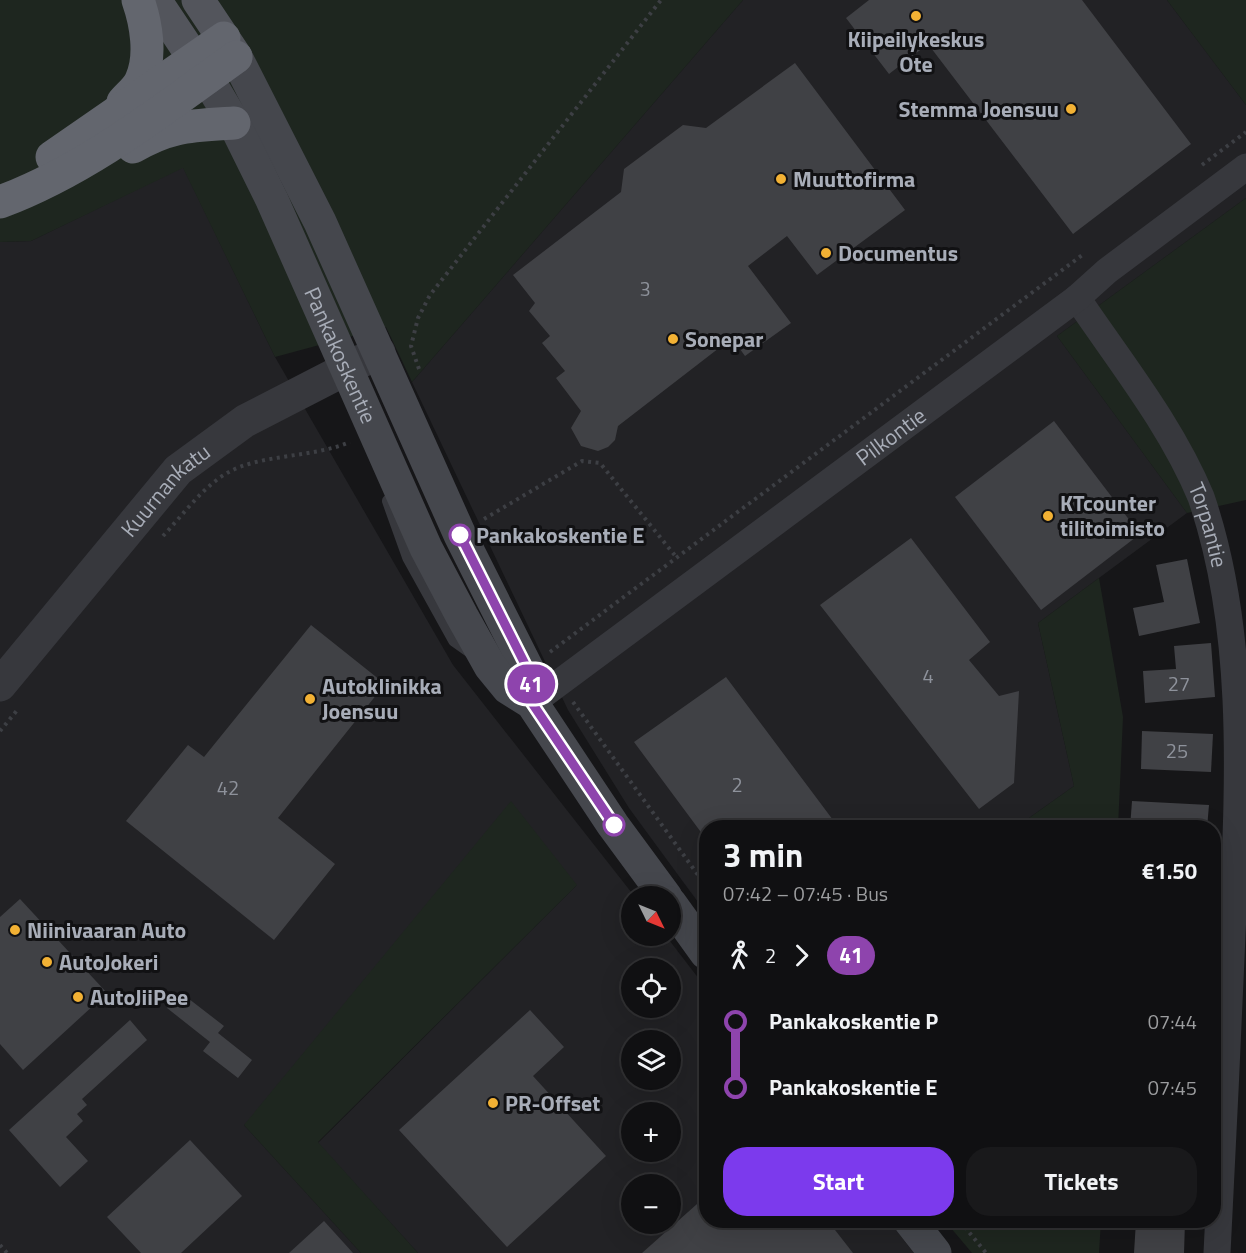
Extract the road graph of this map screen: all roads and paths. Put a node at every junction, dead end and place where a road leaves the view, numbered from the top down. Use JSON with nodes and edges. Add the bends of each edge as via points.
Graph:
{"nodes":[{"id":1,"x":138,"y":0,"type":"edge"},
{"id":2,"x":155,"y":0,"type":"edge"},
{"id":3,"x":198,"y":0,"type":"edge"},
{"id":4,"x":661,"y":0,"type":"edge"},
{"id":5,"x":230,"y":48,"type":"junction"},
{"id":6,"x":201,"y":68,"type":"junction"},
{"id":7,"x":116,"y":111,"type":"junction"},
{"id":8,"x":234,"y":123,"type":"junction"},
{"id":9,"x":1246,"y":132,"type":"edge"},
{"id":10,"x":81,"y":164,"type":"junction"},
{"id":11,"x":1201,"y":166,"type":"dead end"},
{"id":12,"x":1246,"y":167,"type":"edge"},
{"id":13,"x":0,"y":181,"type":"edge"},
{"id":14,"x":0,"y":202,"type":"edge"},
{"id":15,"x":1092,"y":248,"type":"dead end"},
{"id":16,"x":1077,"y":298,"type":"junction"},
{"id":17,"x":379,"y":352,"type":"junction"},
{"id":18,"x":345,"y":369,"type":"junction"},
{"id":19,"x":421,"y":374,"type":"dead end"},
{"id":20,"x":376,"y":438,"type":"junction"},
{"id":21,"x":484,"y":519,"type":"dead end"},
{"id":22,"x":155,"y":544,"type":"dead end"},
{"id":23,"x":677,"y":558,"type":"junction"},
{"id":24,"x":547,"y":654,"type":"dead end"},
{"id":25,"x":11,"y":694,"type":"edge"},
{"id":26,"x":532,"y":703,"type":"junction"},
{"id":27,"x":0,"y":731,"type":"edge"},
{"id":28,"x":658,"y":886,"type":"edge"},
{"id":29,"x":681,"y":918,"type":"edge"},
{"id":30,"x":699,"y":943,"type":"edge"},
{"id":31,"x":1221,"y":1169,"type":"edge"},
{"id":32,"x":915,"y":1228,"type":"edge"},
{"id":33,"x":966,"y":1228,"type":"edge"},
{"id":34,"x":1218,"y":1228,"type":"edge"},
{"id":35,"x":0,"y":1245,"type":"edge"},
{"id":36,"x":7,"y":1253,"type":"edge"},
{"id":37,"x":935,"y":1253,"type":"edge"},
{"id":38,"x":986,"y":1253,"type":"edge"},
{"id":39,"x":1217,"y":1253,"type":"edge"}],
"edges":[{"from":1,"to":7,"type":"highway","via":[[147,50],[145,61],[141,80]]},
{"from":2,"to":6,"type":"main road","name":"Pankakoskentie"},
{"from":3,"to":5,"type":"main road","name":"Pankakoskentie"},
{"from":4,"to":19,"type":"path","via":[[430,296],[418,318],[411,346]]},
{"from":5,"to":6,"type":"highway"},
{"from":5,"to":17,"type":"main road","name":"Pankakoskentie","via":[[320,222]]},
{"from":6,"to":7,"type":"highway"},
{"from":6,"to":8,"type":"main road","name":"Pankakoskentie"},
{"from":6,"to":10,"type":"highway"},
{"from":7,"to":13,"type":"highway","via":[[42,164]]},
{"from":8,"to":10,"type":"highway","via":[[159,132],[107,162]]},
{"from":8,"to":18,"type":"main road","name":"Pankakoskentie","via":[[306,274]]},
{"from":9,"to":11,"type":"path"},
{"from":10,"to":14,"type":"highway"},
{"from":12,"to":16,"type":"street","name":"Pilkontie"},
{"from":15,"to":23,"type":"path"},
{"from":16,"to":26,"type":"street","name":"Pilkontie"},
{"from":16,"to":31,"type":"street","name":"Torpantie","via":[[1167,428],[1202,498],[1227,580],[1239,661],[1239,790]]},
{"from":17,"to":18,"type":"street","name":"Kuurnankatu"},
{"from":17,"to":26,"type":"main road","name":"Pankakoskentie","via":[[460,535],[530,674]]},
{"from":18,"to":20,"type":"main road","name":"Pankakoskentie"},
{"from":18,"to":25,"type":"street","name":"Kuurnankatu","via":[[245,421],[178,470]]},
{"from":20,"to":22,"type":"path","via":[[228,472]]},
{"from":20,"to":26,"type":"main road","name":"Pankakoskentie","via":[[426,548],[490,666],[508,688]]},
{"from":21,"to":23,"type":"path","via":[[582,461],[600,463]]},
{"from":23,"to":24,"type":"path"},
{"from":25,"to":27,"type":"path"},
{"from":26,"to":28,"type":"main road","name":"Pankakoskentie"},
{"from":29,"to":30,"type":"main road"},
{"from":32,"to":37,"type":"main road"},
{"from":33,"to":38,"type":"path"},
{"from":34,"to":39,"type":"street","name":"Torpantie"},
{"from":35,"to":36,"type":"path"}]}
